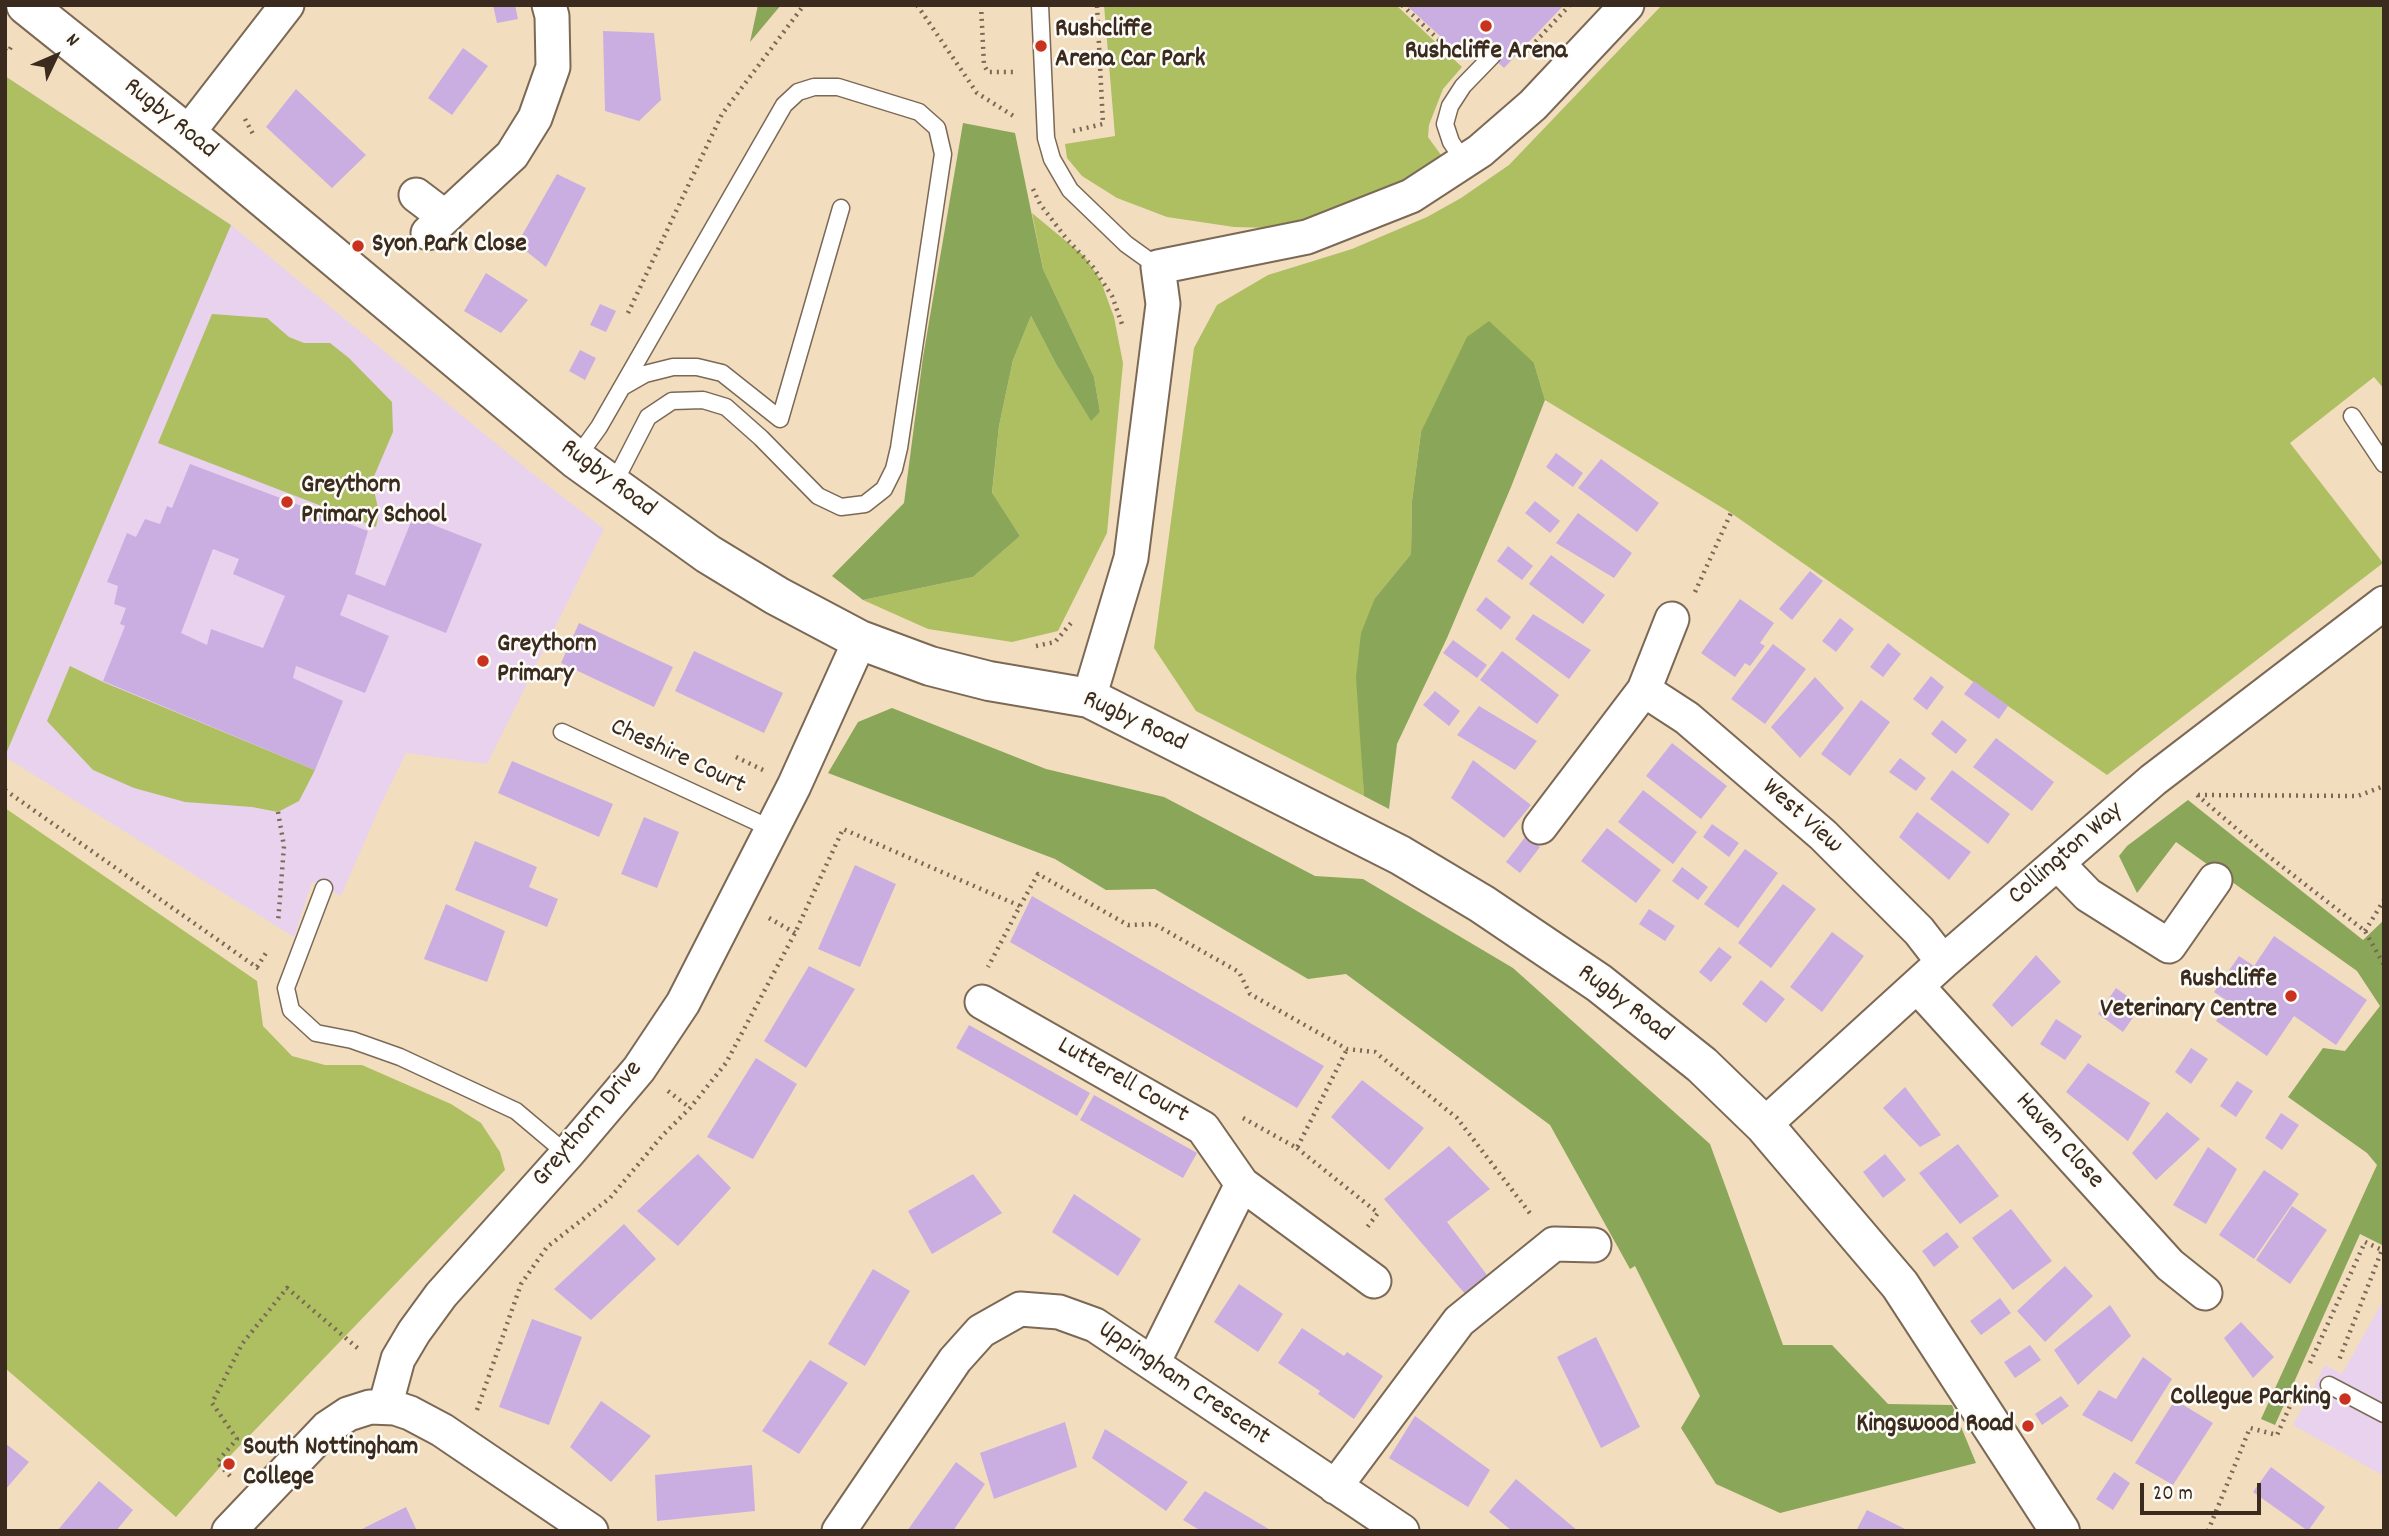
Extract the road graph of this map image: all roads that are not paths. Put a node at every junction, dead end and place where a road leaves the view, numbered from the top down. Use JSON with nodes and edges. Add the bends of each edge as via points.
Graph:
{"nodes":[{"id":1,"x":26,"y":5,"type":"edge"},
{"id":2,"x":288,"y":5,"type":"edge"},
{"id":3,"x":549,"y":5,"type":"edge"},
{"id":4,"x":1040,"y":5,"type":"edge"},
{"id":5,"x":1627,"y":5,"type":"edge"},
{"id":6,"x":1484,"y":64,"type":"road end"},
{"id":7,"x":187,"y":134,"type":"junction"},
{"id":8,"x":1464,"y":161,"type":"junction"},
{"id":9,"x":416,"y":195,"type":"dead end"},
{"id":10,"x":841,"y":208,"type":"dead end"},
{"id":11,"x":1158,"y":267,"type":"junction"},
{"id":12,"x":622,"y":387,"type":"junction"},
{"id":13,"x":2352,"y":416,"type":"dead end"},
{"id":14,"x":780,"y":419,"type":"junction"},
{"id":15,"x":761,"y":439,"type":"junction"},
{"id":16,"x":576,"y":458,"type":"junction"},
{"id":17,"x":2384,"y":464,"type":"edge"},
{"id":18,"x":613,"y":486,"type":"junction"},
{"id":19,"x":2384,"y":603,"type":"edge"},
{"id":20,"x":1672,"y":619,"type":"road end"},
{"id":21,"x":860,"y":640,"type":"junction"},
{"id":22,"x":1644,"y":690,"type":"junction"},
{"id":23,"x":1089,"y":698,"type":"junction"},
{"id":24,"x":562,"y":732,"type":"dead end"},
{"id":25,"x":1540,"y":827,"type":"dead end"},
{"id":26,"x":772,"y":830,"type":"junction"},
{"id":27,"x":2057,"y":863,"type":"junction"},
{"id":28,"x":2215,"y":880,"type":"dead end"},
{"id":29,"x":324,"y":888,"type":"dead end"},
{"id":30,"x":1943,"y":962,"type":"junction"},
{"id":31,"x":1917,"y":986,"type":"junction"},
{"id":32,"x":982,"y":1002,"type":"road end"},
{"id":33,"x":1765,"y":1125,"type":"junction"},
{"id":34,"x":567,"y":1154,"type":"junction"},
{"id":35,"x":1242,"y":1184,"type":"junction"},
{"id":36,"x":1594,"y":1245,"type":"dead end"},
{"id":37,"x":1374,"y":1281,"type":"dead end"},
{"id":38,"x":2205,"y":1293,"type":"dead end"},
{"id":39,"x":1153,"y":1363,"type":"junction"},
{"id":40,"x":2329,"y":1385,"type":"dead end"},
{"id":41,"x":385,"y":1407,"type":"junction"},
{"id":42,"x":2382,"y":1411,"type":"edge"},
{"id":43,"x":1335,"y":1487,"type":"junction"},
{"id":44,"x":229,"y":1531,"type":"edge"},
{"id":45,"x":591,"y":1531,"type":"edge"},
{"id":46,"x":839,"y":1531,"type":"edge"},
{"id":47,"x":1402,"y":1531,"type":"edge"},
{"id":48,"x":2060,"y":1531,"type":"edge"}],
"edges":[{"from":1,"to":7,"type":"street","name":"Rugby Road"},
{"from":2,"to":7,"type":"street"},
{"from":3,"to":9,"type":"street","via":[[553,67],[535,118],[512,155],[436,225]]},
{"from":4,"to":11,"type":"lane","via":[[1046,138],[1052,159],[1070,190],[1126,244]]},
{"from":5,"to":8,"type":"street","via":[[1533,105]]},
{"from":6,"to":8,"type":"lane","via":[[1463,86],[1445,124]]},
{"from":7,"to":16,"type":"street","name":"Rugby Road"},
{"from":8,"to":11,"type":"street","via":[[1411,196],[1307,237]]},
{"from":10,"to":14,"type":"lane"},
{"from":11,"to":23,"type":"street","via":[[1163,304],[1131,558]]},
{"from":12,"to":14,"type":"lane","via":[[645,374],[673,367],[722,373]]},
{"from":12,"to":15,"type":"lane","via":[[784,105],[798,92],[838,87],[919,112],[937,128],[943,154],[894,469],[884,489],[866,504],[841,507],[818,496]]},
{"from":12,"to":16,"type":"lane"},
{"from":13,"to":17,"type":"lane"},
{"from":14,"to":15,"type":"lane"},
{"from":15,"to":18,"type":"lane","via":[[726,407],[702,400],[672,401],[648,417]]},
{"from":16,"to":18,"type":"street","name":"Rugby Road"},
{"from":18,"to":21,"type":"street","name":"Rugby Road","via":[[719,561]]},
{"from":19,"to":27,"type":"street","name":"Collington Way","via":[[2153,780]]},
{"from":20,"to":22,"type":"street"},
{"from":21,"to":23,"type":"street","name":"Rugby Road","via":[[930,666]]},
{"from":21,"to":26,"type":"street","name":"Greythorn Drive"},
{"from":22,"to":25,"type":"street"},
{"from":22,"to":30,"type":"street","name":"West View","via":[[1687,718],[1823,835],[1919,931]]},
{"from":23,"to":33,"type":"street","name":"Rugby Road","via":[[1400,855],[1482,904],[1609,991],[1702,1065]]},
{"from":24,"to":26,"type":"lane","name":"Cheshire Court"},
{"from":26,"to":34,"type":"street","name":"Greythorn Drive","via":[[683,1003],[639,1069]]},
{"from":27,"to":28,"type":"street","via":[[2088,894],[2169,946]]},
{"from":27,"to":30,"type":"street","name":"Collington Way"},
{"from":29,"to":34,"type":"lane","via":[[286,988],[291,1010],[316,1032],[400,1057],[516,1111]]},
{"from":30,"to":31,"type":"street","name":"Collington Way"},
{"from":31,"to":33,"type":"street","name":"Collington Way"},
{"from":31,"to":38,"type":"street","name":"Haven Close","via":[[2170,1265]]},
{"from":32,"to":35,"type":"street","name":"Lutterell Court","via":[[1203,1128]]},
{"from":33,"to":48,"type":"street","name":"Rugby Road","via":[[1900,1285]]},
{"from":34,"to":41,"type":"street","name":"Greythorn Drive","via":[[441,1295],[414,1332],[398,1359]]},
{"from":35,"to":37,"type":"street","name":"Lutterell Court"},
{"from":35,"to":39,"type":"street"},
{"from":36,"to":43,"type":"street","via":[[1554,1244],[1459,1321]]},
{"from":39,"to":43,"type":"street","name":"Uppingham Crescent"},
{"from":39,"to":46,"type":"street","name":"Uppingham Crescent","via":[[1095,1325],[1059,1312],[1020,1309],[981,1331],[955,1360]]},
{"from":40,"to":42,"type":"lane"},
{"from":41,"to":44,"type":"street","via":[[357,1410],[335,1421]]},
{"from":41,"to":45,"type":"street","via":[[410,1413],[442,1430]]},
{"from":43,"to":47,"type":"street","name":"Uppingham Crescent"}]}
